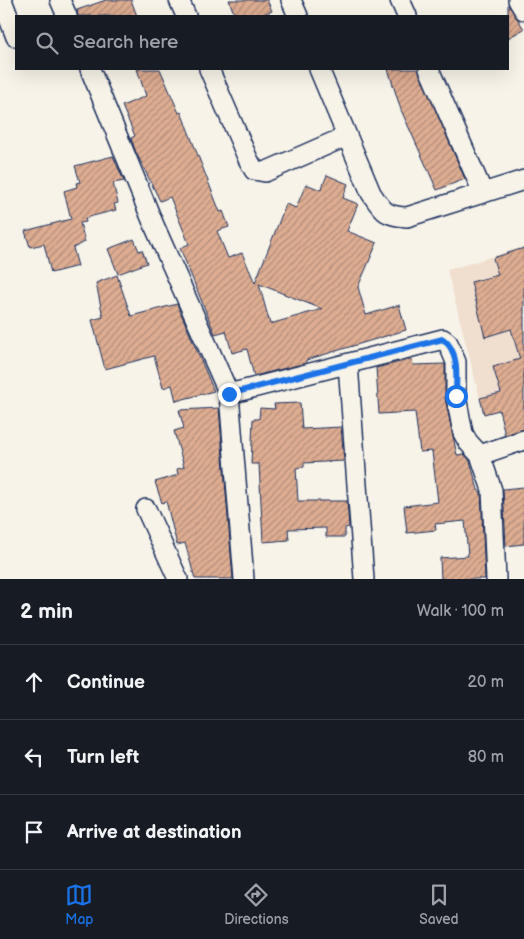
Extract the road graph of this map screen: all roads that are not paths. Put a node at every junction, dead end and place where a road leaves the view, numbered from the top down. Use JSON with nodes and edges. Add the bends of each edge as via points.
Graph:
{"nodes":[{"id":1,"x":2,"y":0,"type":"edge"},
{"id":2,"x":60,"y":0,"type":"edge"},
{"id":3,"x":179,"y":0,"type":"edge"},
{"id":4,"x":291,"y":0,"type":"edge"},
{"id":5,"x":400,"y":0,"type":"edge"},
{"id":6,"x":518,"y":0,"type":"edge"},
{"id":7,"x":524,"y":10,"type":"edge"},
{"id":8,"x":67,"y":15,"type":"edge"},
{"id":9,"x":186,"y":15,"type":"edge"},
{"id":10,"x":298,"y":15,"type":"edge"},
{"id":11,"x":407,"y":15,"type":"edge"},
{"id":12,"x":15,"y":35,"type":"edge"},
{"id":13,"x":90,"y":70,"type":"edge"},
{"id":14,"x":209,"y":70,"type":"edge"},
{"id":15,"x":319,"y":70,"type":"edge"},
{"id":16,"x":430,"y":70,"type":"edge"},
{"id":17,"x":347,"y":136,"type":"junction"},
{"id":18,"x":524,"y":180,"type":"edge"},
{"id":19,"x":483,"y":193,"type":"junction"},
{"id":20,"x":348,"y":364,"type":"junction"},
{"id":21,"x":229,"y":394,"type":"junction"},
{"id":22,"x":524,"y":440,"type":"edge"},
{"id":23,"x":480,"y":455,"type":"junction"},
{"id":24,"x":146,"y":509,"type":"dead end"},
{"id":25,"x":178,"y":579,"type":"edge"},
{"id":26,"x":244,"y":579,"type":"edge"},
{"id":27,"x":364,"y":579,"type":"edge"},
{"id":28,"x":496,"y":579,"type":"edge"}],
"edges":[{"from":1,"to":12,"type":"street"},
{"from":2,"to":8,"type":"street"},
{"from":3,"to":9,"type":"street"},
{"from":4,"to":10,"type":"street"},
{"from":5,"to":11,"type":"street"},
{"from":6,"to":7,"type":"street"},
{"from":13,"to":21,"type":"street"},
{"from":14,"to":17,"type":"street","via":[[254,170],[265,172]]},
{"from":15,"to":17,"type":"street"},
{"from":16,"to":19,"type":"street"},
{"from":17,"to":19,"type":"street","via":[[372,193],[383,211],[392,216],[407,217]]},
{"from":18,"to":19,"type":"street"},
{"from":20,"to":21,"type":"street"},
{"from":20,"to":23,"type":"street","via":[[443,339],[456,362],[456,396],[463,433]]},
{"from":20,"to":27,"type":"street"},
{"from":21,"to":26,"type":"street"},
{"from":22,"to":23,"type":"street"},
{"from":23,"to":28,"type":"street","via":[[492,490]]},
{"from":24,"to":25,"type":"street"}]}
